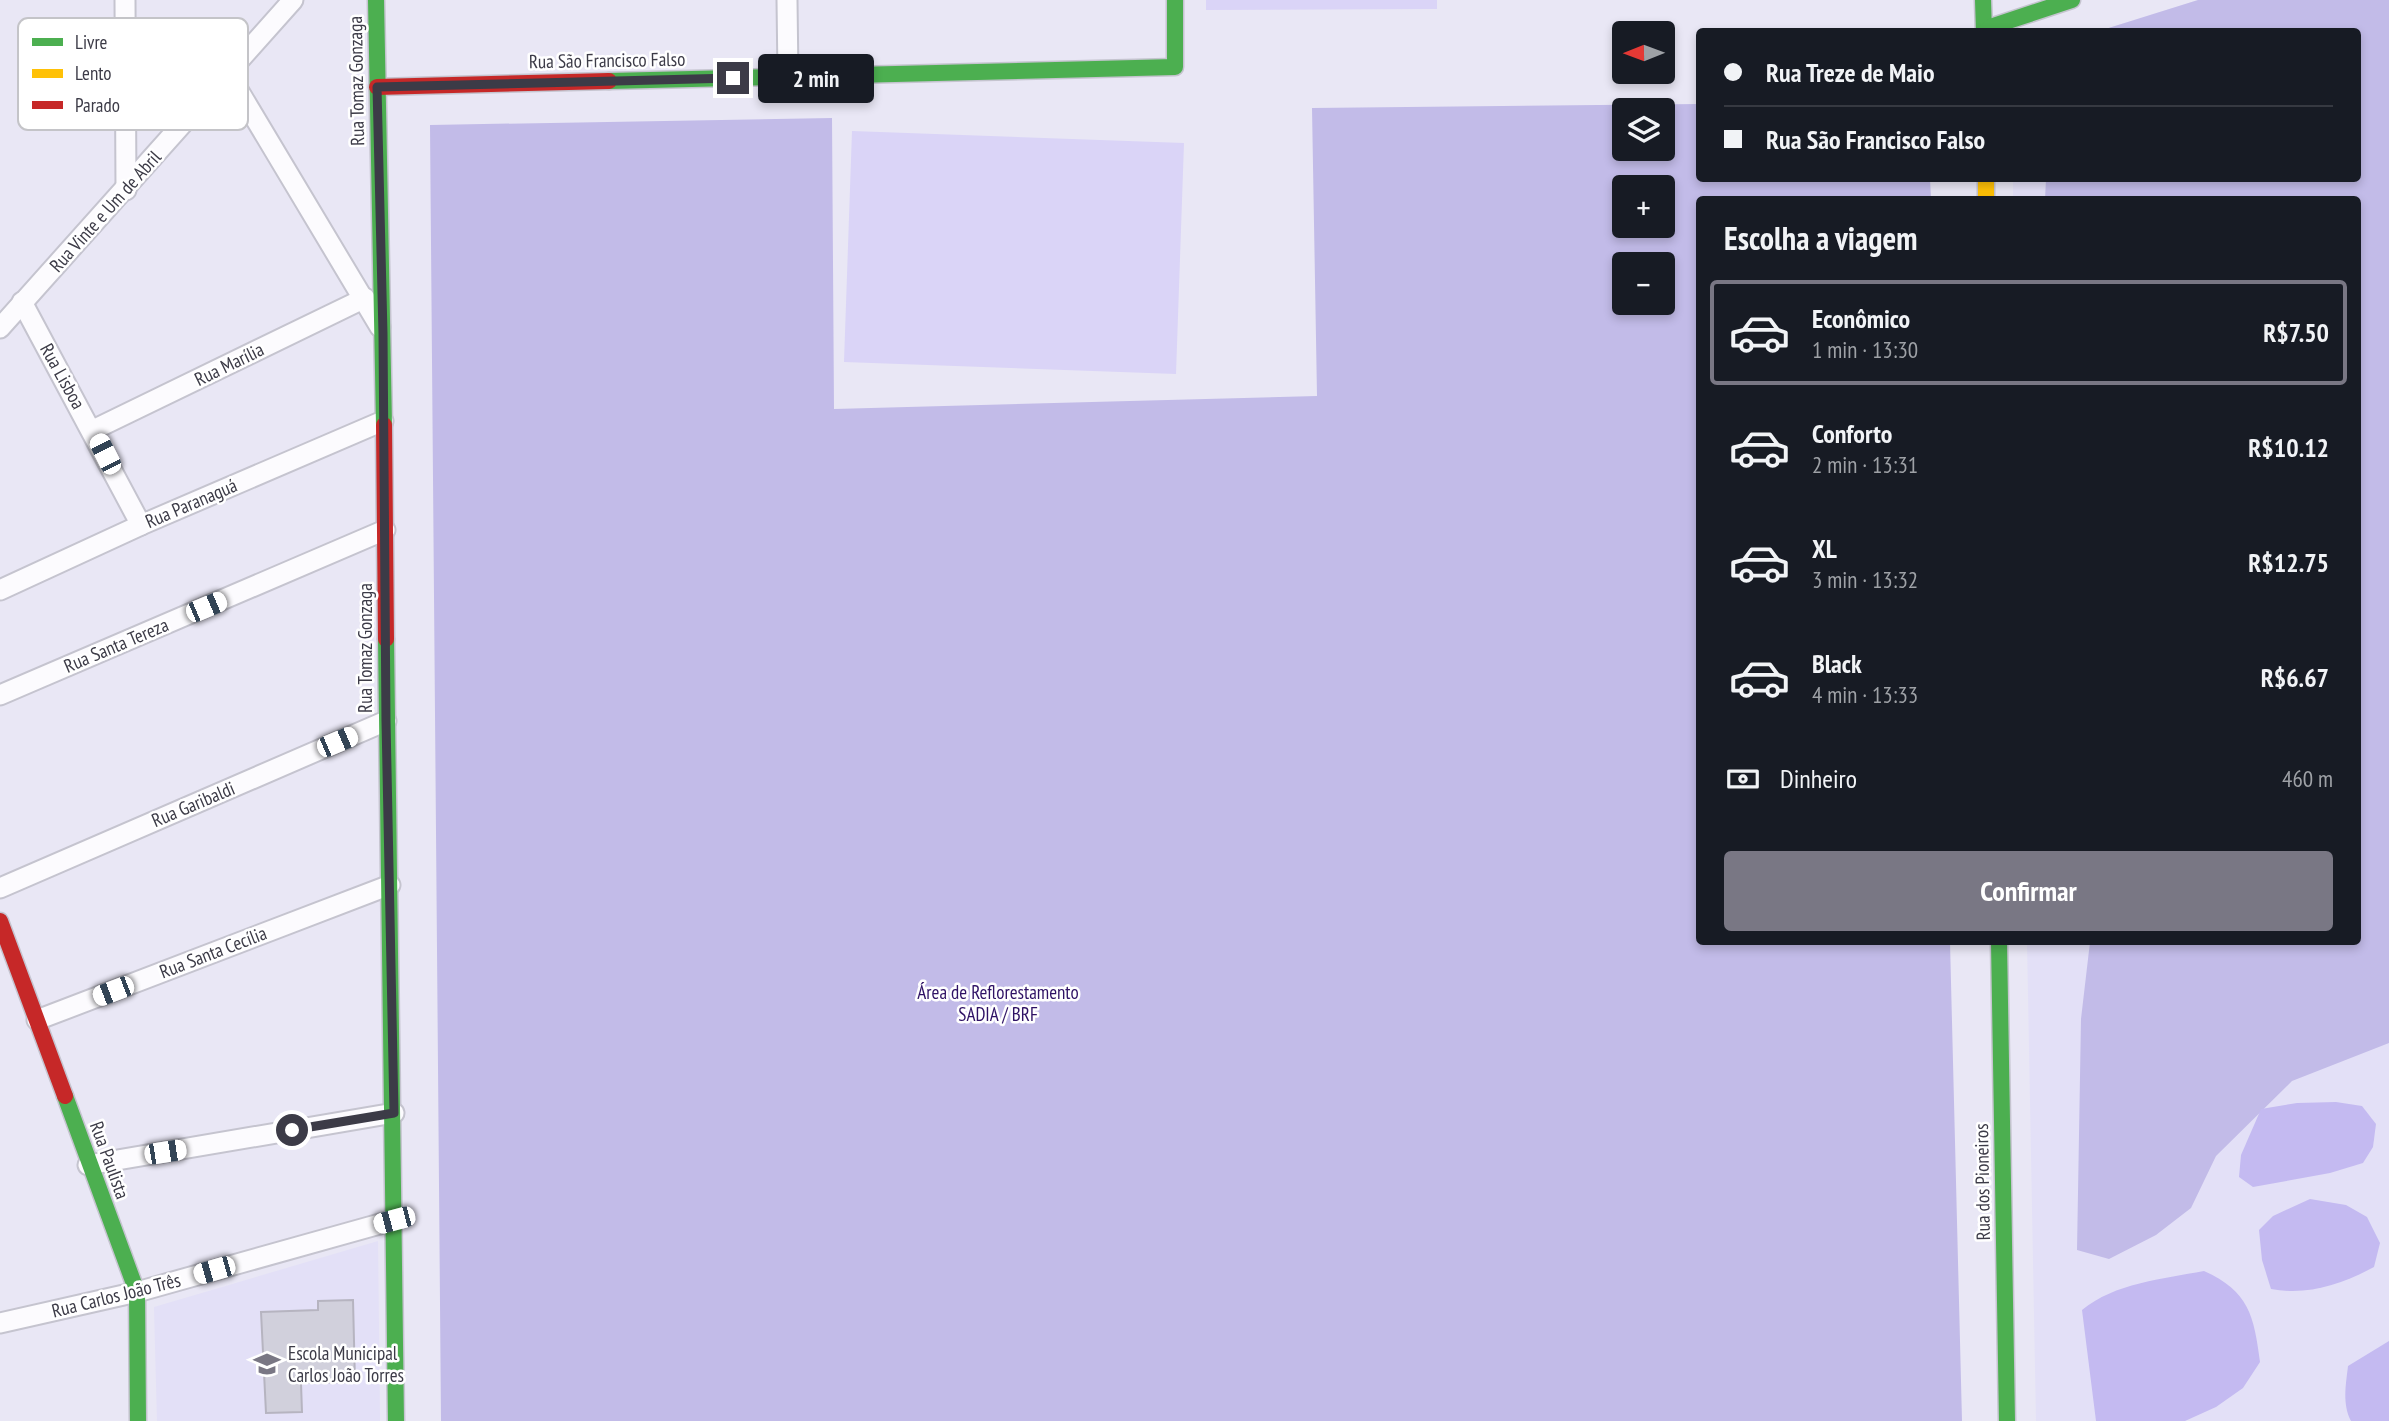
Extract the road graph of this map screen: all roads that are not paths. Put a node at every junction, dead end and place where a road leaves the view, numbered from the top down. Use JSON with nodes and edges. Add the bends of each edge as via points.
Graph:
{"nodes":[{"id":1,"x":125,"y":0,"type":"edge"},
{"id":2,"x":293,"y":0,"type":"edge"},
{"id":3,"x":376,"y":0,"type":"edge"},
{"id":4,"x":786,"y":0,"type":"edge"},
{"id":5,"x":1175,"y":0,"type":"edge"},
{"id":6,"x":1983,"y":0,"type":"edge"},
{"id":7,"x":2072,"y":0,"type":"edge"},
{"id":8,"x":125,"y":18,"type":"edge"},
{"id":9,"x":1984,"y":28,"type":"edge"},
{"id":10,"x":1990,"y":28,"type":"edge"},
{"id":11,"x":248,"y":51,"type":"edge"},
{"id":12,"x":788,"y":76,"type":"junction"},
{"id":13,"x":377,"y":87,"type":"junction"},
{"id":14,"x":248,"y":106,"type":"edge"},
{"id":15,"x":126,"y":130,"type":"edge"},
{"id":16,"x":178,"y":130,"type":"edge"},
{"id":17,"x":126,"y":190,"type":"junction"},
{"id":18,"x":365,"y":298,"type":"junction"},
{"id":19,"x":22,"y":302,"type":"junction"},
{"id":20,"x":2,"y":323,"type":"edge"},
{"id":21,"x":383,"y":334,"type":"junction"},
{"id":22,"x":383,"y":421,"type":"junction"},
{"id":23,"x":93,"y":430,"type":"junction"},
{"id":24,"x":141,"y":525,"type":"junction"},
{"id":25,"x":386,"y":530,"type":"junction"},
{"id":26,"x":0,"y":590,"type":"edge"},
{"id":27,"x":0,"y":695,"type":"edge"},
{"id":28,"x":386,"y":721,"type":"junction"},
{"id":29,"x":390,"y":885,"type":"junction"},
{"id":30,"x":0,"y":888,"type":"edge"},
{"id":31,"x":0,"y":921,"type":"edge"},
{"id":32,"x":1999,"y":945,"type":"edge"},
{"id":33,"x":37,"y":1020,"type":"junction"},
{"id":34,"x":394,"y":1113,"type":"junction"},
{"id":35,"x":88,"y":1165,"type":"junction"},
{"id":36,"x":394,"y":1220,"type":"junction"},
{"id":37,"x":137,"y":1292,"type":"junction"},
{"id":38,"x":0,"y":1323,"type":"edge"},
{"id":39,"x":138,"y":1421,"type":"edge"},
{"id":40,"x":396,"y":1421,"type":"edge"},
{"id":41,"x":2007,"y":1421,"type":"edge"}],
"edges":[{"from":1,"to":8,"type":"street"},
{"from":2,"to":11,"type":"street","name":"Rua Vinte e Um de Abril"},
{"from":3,"to":13,"type":"street","name":"Rua Tomaz Gonzaga"},
{"from":4,"to":12,"type":"street"},
{"from":5,"to":12,"type":"street","name":"Rua São Francisco Falso","via":[[1175,67]]},
{"from":6,"to":9,"type":"street"},
{"from":7,"to":10,"type":"street"},
{"from":12,"to":13,"type":"street","name":"Rua São Francisco Falso"},
{"from":13,"to":21,"type":"street","name":"Rua Tomaz Gonzaga"},
{"from":14,"to":18,"type":"street"},
{"from":15,"to":17,"type":"street"},
{"from":16,"to":17,"type":"street","name":"Rua Vinte e Um de Abril"},
{"from":17,"to":19,"type":"street","name":"Rua Vinte e Um de Abril"},
{"from":18,"to":21,"type":"street"},
{"from":18,"to":23,"type":"street","name":"Rua Marília"},
{"from":19,"to":20,"type":"street","name":"Rua Vinte e Um de Abril"},
{"from":19,"to":23,"type":"street","name":"Rua Lisboa"},
{"from":21,"to":22,"type":"street","name":"Rua Tomaz Gonzaga"},
{"from":22,"to":24,"type":"street","name":"Rua Paranaguá"},
{"from":22,"to":25,"type":"street","name":"Rua Tomaz Gonzaga"},
{"from":23,"to":24,"type":"street","name":"Rua Lisboa"},
{"from":24,"to":26,"type":"street","name":"Rua Paranaguá"},
{"from":25,"to":27,"type":"street","name":"Rua Santa Tereza"},
{"from":25,"to":28,"type":"street","name":"Rua Tomaz Gonzaga"},
{"from":28,"to":29,"type":"street","name":"Rua Tomaz Gonzaga"},
{"from":28,"to":30,"type":"street","name":"Rua Garibaldi"},
{"from":29,"to":33,"type":"street","name":"Rua Santa Cecília"},
{"from":29,"to":34,"type":"street","name":"Rua Tomaz Gonzaga"},
{"from":31,"to":33,"type":"street","name":"Rua Paulista"},
{"from":32,"to":41,"type":"street","name":"Rua dos Pioneiros"},
{"from":33,"to":35,"type":"street","name":"Rua Paulista"},
{"from":34,"to":35,"type":"street"},
{"from":34,"to":36,"type":"street","name":"Rua Tomaz Gonzaga"},
{"from":35,"to":37,"type":"street","name":"Rua Paulista"},
{"from":36,"to":37,"type":"street","name":"Rua Carlos João Três"},
{"from":36,"to":40,"type":"street","name":"Rua Tomaz Gonzaga"},
{"from":37,"to":38,"type":"street","name":"Rua Carlos João Três"},
{"from":37,"to":39,"type":"street","name":"Rua Paulista"}]}
